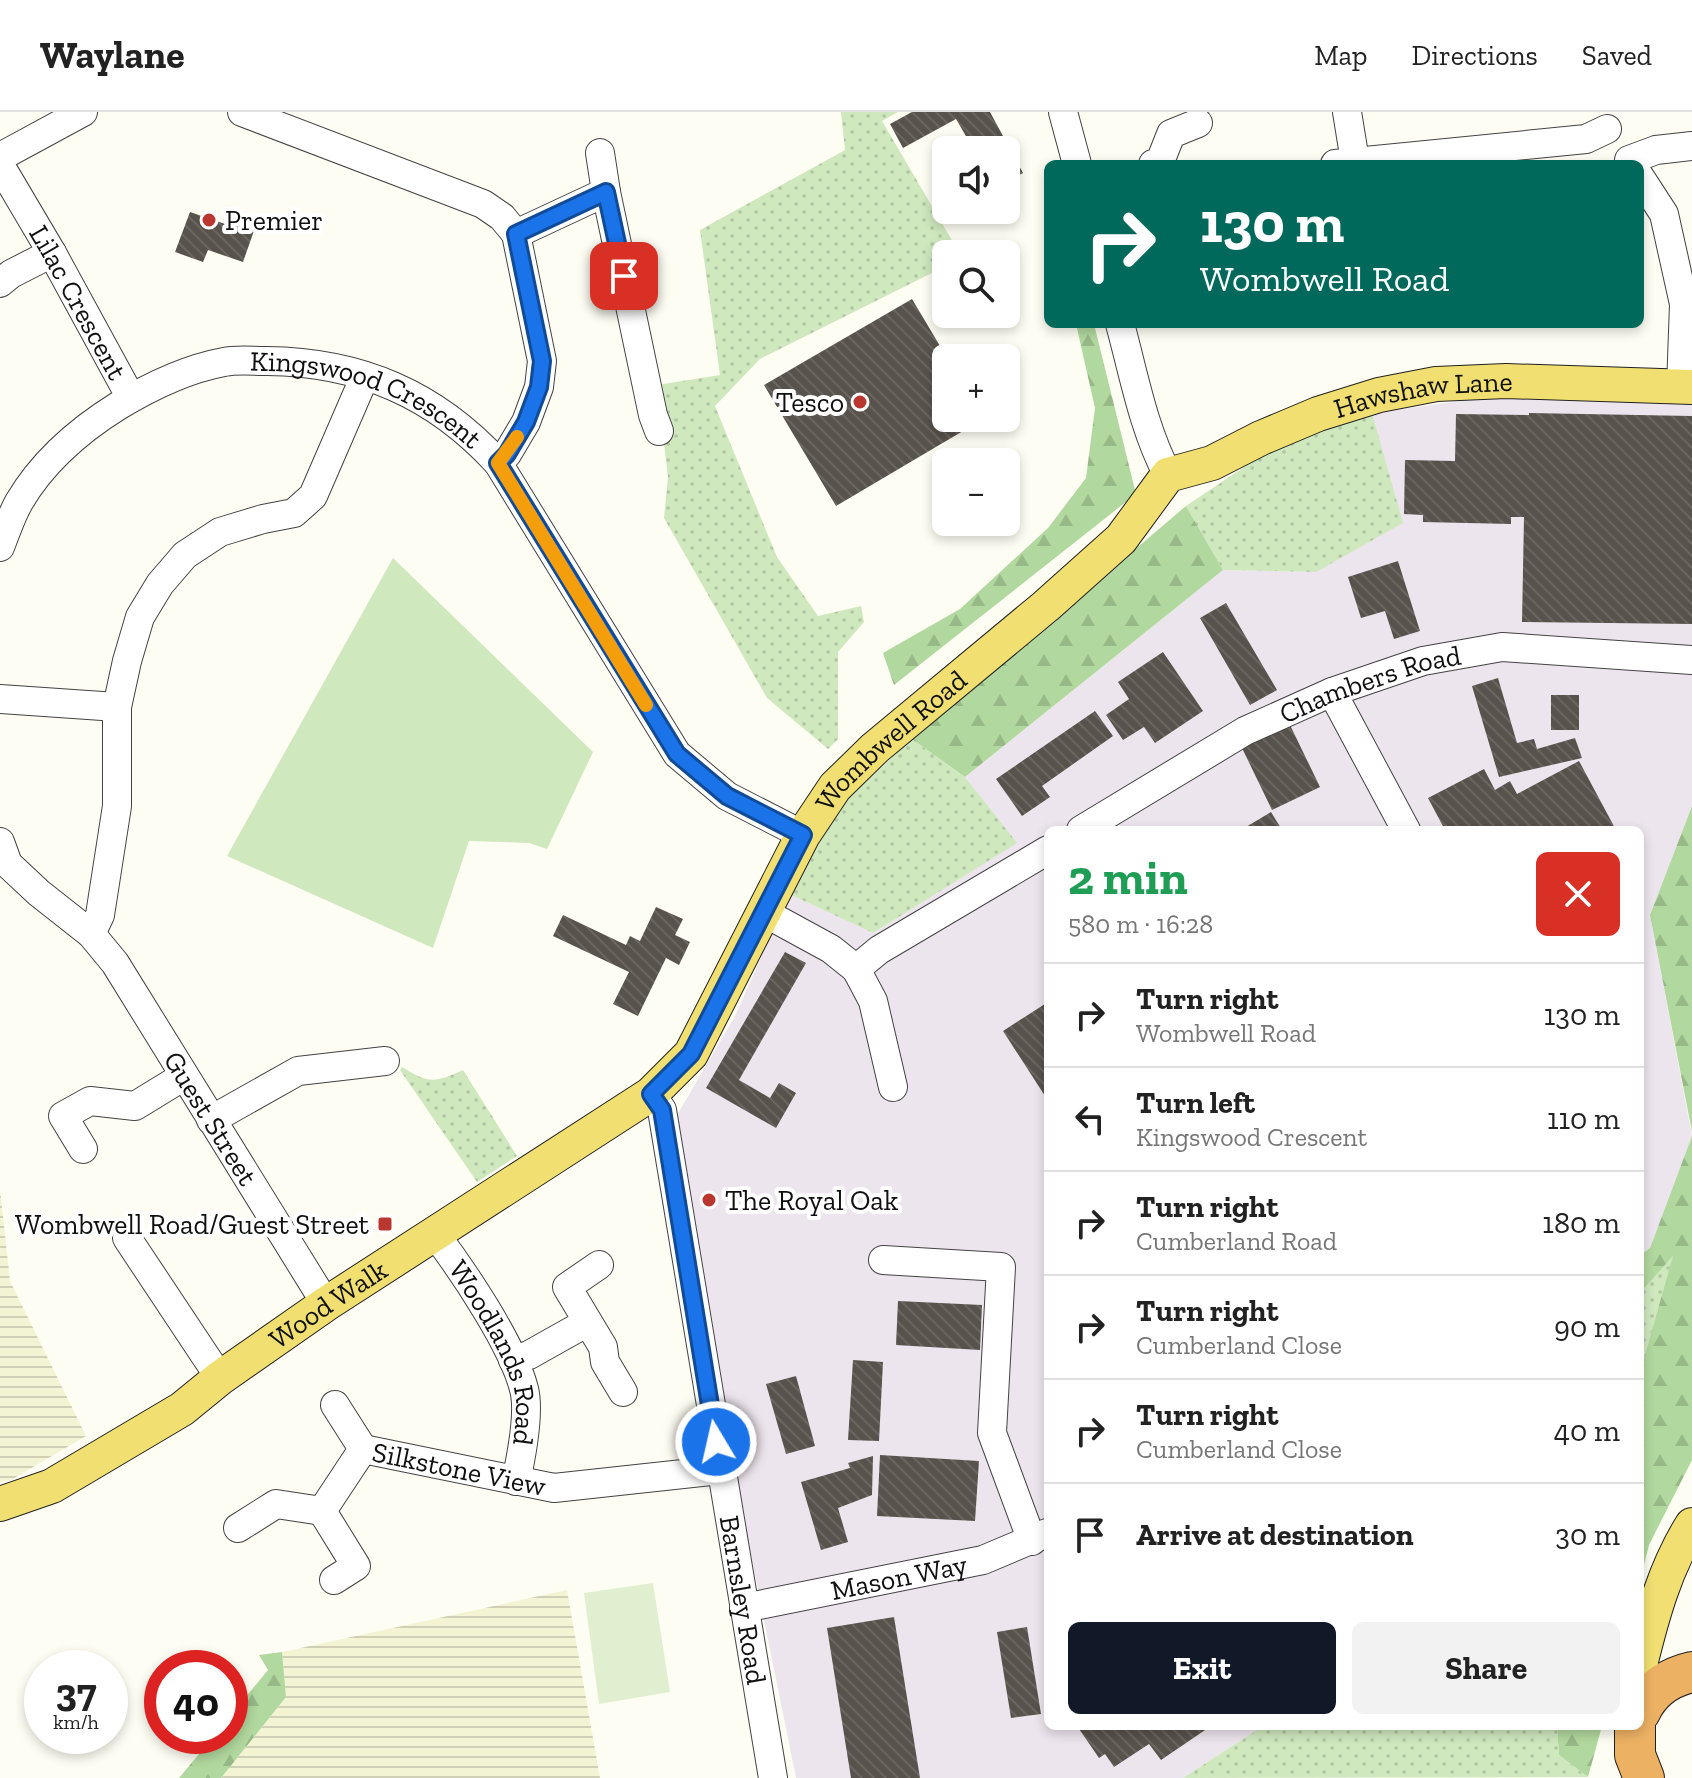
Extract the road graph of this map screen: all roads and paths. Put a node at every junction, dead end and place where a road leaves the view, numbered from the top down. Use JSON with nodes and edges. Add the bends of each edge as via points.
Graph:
{"nodes":[{"id":1,"x":83,"y":112,"type":"edge"},
{"id":2,"x":1063,"y":112,"type":"edge"},
{"id":3,"x":1347,"y":112,"type":"edge"},
{"id":4,"x":256,"y":114,"type":"edge"},
{"id":5,"x":1602,"y":120,"type":"edge"},
{"id":6,"x":1198,"y":123,"type":"dead end"},
{"id":7,"x":1692,"y":146,"type":"edge"},
{"id":8,"x":600,"y":153,"type":"dead end"},
{"id":9,"x":0,"y":157,"type":"edge"},
{"id":10,"x":1076,"y":160,"type":"edge"},
{"id":11,"x":1161,"y":160,"type":"edge"},
{"id":12,"x":1345,"y":160,"type":"edge"},
{"id":13,"x":1375,"y":160,"type":"edge"},
{"id":14,"x":1629,"y":160,"type":"edge"},
{"id":15,"x":1643,"y":160,"type":"edge"},
{"id":16,"x":0,"y":165,"type":"edge"},
{"id":17,"x":1644,"y":183,"type":"edge"},
{"id":18,"x":606,"y":192,"type":"junction"},
{"id":19,"x":516,"y":234,"type":"junction"},
{"id":20,"x":52,"y":253,"type":"junction"},
{"id":21,"x":0,"y":283,"type":"edge"},
{"id":22,"x":1121,"y":328,"type":"edge"},
{"id":23,"x":365,"y":376,"type":"junction"},
{"id":24,"x":1686,"y":387,"type":"edge"},
{"id":25,"x":131,"y":398,"type":"junction"},
{"id":26,"x":659,"y":431,"type":"dead end"},
{"id":27,"x":498,"y":463,"type":"junction"},
{"id":28,"x":1168,"y":475,"type":"junction"},
{"id":29,"x":0,"y":547,"type":"edge"},
{"id":30,"x":1692,"y":660,"type":"edge"},
{"id":31,"x":1332,"y":692,"type":"junction"},
{"id":32,"x":0,"y":699,"type":"edge"},
{"id":33,"x":117,"y":707,"type":"junction"},
{"id":34,"x":1088,"y":826,"type":"edge"},
{"id":35,"x":1404,"y":826,"type":"edge"},
{"id":36,"x":803,"y":835,"type":"junction"},
{"id":37,"x":0,"y":842,"type":"edge"},
{"id":38,"x":1044,"y":852,"type":"edge"},
{"id":39,"x":765,"y":913,"type":"junction"},
{"id":40,"x":91,"y":934,"type":"junction"},
{"id":41,"x":856,"y":969,"type":"junction"},
{"id":42,"x":385,"y":1061,"type":"dead end"},
{"id":43,"x":184,"y":1076,"type":"junction"},
{"id":44,"x":893,"y":1087,"type":"dead end"},
{"id":45,"x":651,"y":1094,"type":"junction"},
{"id":46,"x":211,"y":1120,"type":"junction"},
{"id":47,"x":83,"y":1149,"type":"dead end"},
{"id":48,"x":435,"y":1234,"type":"junction"},
{"id":49,"x":127,"y":1238,"type":"dead end"},
{"id":50,"x":883,"y":1260,"type":"dead end"},
{"id":51,"x":599,"y":1265,"type":"dead end"},
{"id":52,"x":326,"y":1304,"type":"junction"},
{"id":53,"x":586,"y":1323,"type":"junction"},
{"id":54,"x":513,"y":1360,"type":"junction"},
{"id":55,"x":220,"y":1378,"type":"junction"},
{"id":56,"x":623,"y":1392,"type":"dead end"},
{"id":57,"x":335,"y":1405,"type":"dead end"},
{"id":58,"x":363,"y":1449,"type":"junction"},
{"id":59,"x":720,"y":1470,"type":"junction"},
{"id":60,"x":516,"y":1481,"type":"junction"},
{"id":61,"x":0,"y":1504,"type":"edge"},
{"id":62,"x":322,"y":1511,"type":"junction"},
{"id":63,"x":1692,"y":1525,"type":"edge"},
{"id":64,"x":238,"y":1528,"type":"dead end"},
{"id":65,"x":1040,"y":1537,"type":"edge"},
{"id":66,"x":334,"y":1580,"type":"dead end"},
{"id":67,"x":744,"y":1608,"type":"junction"},
{"id":68,"x":1644,"y":1648,"type":"edge"},
{"id":69,"x":1692,"y":1672,"type":"edge"},
{"id":70,"x":1644,"y":1720,"type":"edge"},
{"id":71,"x":773,"y":1778,"type":"edge"}],
"edges":[{"from":1,"to":9,"type":"street"},
{"from":2,"to":10,"type":"street"},
{"from":3,"to":12,"type":"street"},
{"from":4,"to":19,"type":"street","via":[[483,204]]},
{"from":5,"to":13,"type":"street","via":[[1586,139]]},
{"from":5,"to":14,"type":"street"},
{"from":6,"to":11,"type":"street","via":[[1171,134]]},
{"from":7,"to":15,"type":"street","via":[[1656,150]]},
{"from":8,"to":18,"type":"street"},
{"from":16,"to":20,"type":"street","name":"Lilac Crescent"},
{"from":17,"to":24,"type":"street","via":[[1664,214],[1684,304]]},
{"from":18,"to":19,"type":"street"},
{"from":18,"to":26,"type":"street"},
{"from":19,"to":27,"type":"street","via":[[542,361],[526,422]]},
{"from":20,"to":21,"type":"street"},
{"from":20,"to":25,"type":"street","name":"Lilac Crescent"},
{"from":22,"to":28,"type":"street","via":[[1147,425]]},
{"from":23,"to":25,"type":"street","name":"Kingswood Crescent","via":[[319,364],[227,361],[183,373]]},
{"from":23,"to":27,"type":"street","name":"Kingswood Crescent","via":[[439,411],[471,433]]},
{"from":23,"to":33,"type":"street","via":[[313,496],[294,513],[220,532],[185,555],[160,584],[140,617]]},
{"from":24,"to":28,"type":"main road","name":"Hawshaw Lane","via":[[1436,384],[1318,414],[1212,463]]},
{"from":25,"to":29,"type":"street","name":"Kingswood Crescent","via":[[87,426],[48,462],[18,504]]},
{"from":27,"to":36,"type":"street","name":"Kingswood Crescent","via":[[677,754],[727,796]]},
{"from":28,"to":36,"type":"main road","name":"Wombwell Road","via":[[1121,539],[875,748],[835,787]]},
{"from":30,"to":31,"type":"street","name":"Chambers Road","via":[[1502,647],[1423,661]]},
{"from":31,"to":34,"type":"street","name":"Chambers Road","via":[[1245,731]]},
{"from":31,"to":35,"type":"street"},
{"from":32,"to":33,"type":"street"},
{"from":33,"to":40,"type":"street","via":[[117,806],[100,915]]},
{"from":36,"to":39,"type":"main road","name":"Wombwell Road"},
{"from":37,"to":40,"type":"street","name":"Guest Street","via":[[8,864]]},
{"from":38,"to":41,"type":"street","via":[[879,950]]},
{"from":39,"to":41,"type":"street"},
{"from":39,"to":45,"type":"main road","name":"Wombwell Road","via":[[691,1054]]},
{"from":40,"to":43,"type":"street","name":"Guest Street","via":[[115,963]]},
{"from":41,"to":44,"type":"street","via":[[873,1001]]},
{"from":42,"to":46,"type":"street","via":[[298,1071]]},
{"from":43,"to":46,"type":"street","name":"Guest Street"},
{"from":43,"to":47,"type":"street","via":[[135,1106],[90,1101],[67,1112],[63,1116]]},
{"from":45,"to":48,"type":"main road","name":"Wood Walk"},
{"from":45,"to":59,"type":"street","name":"Barnsley Road","via":[[662,1110]]},
{"from":46,"to":52,"type":"street","name":"Guest Street"},
{"from":48,"to":52,"type":"main road","name":"Wood Walk"},
{"from":48,"to":54,"type":"street","name":"Woodlands Road"},
{"from":49,"to":55,"type":"street"},
{"from":50,"to":65,"type":"street","via":[[1001,1267],[992,1433]]},
{"from":51,"to":53,"type":"street","via":[[567,1287]]},
{"from":52,"to":55,"type":"main road","name":"Wood Walk"},
{"from":53,"to":54,"type":"street"},
{"from":53,"to":56,"type":"street"},
{"from":54,"to":60,"type":"street","name":"Woodlands Road","via":[[525,1392]]},
{"from":55,"to":61,"type":"main road","name":"Wood Walk","via":[[182,1409],[52,1486]]},
{"from":57,"to":58,"type":"street"},
{"from":58,"to":60,"type":"street","name":"Silkstone View"},
{"from":58,"to":62,"type":"street","name":"Silkstone View"},
{"from":59,"to":60,"type":"street","name":"Silkstone View","via":[[554,1488]]},
{"from":59,"to":67,"type":"street","name":"Barnsley Road"},
{"from":62,"to":64,"type":"street","via":[[276,1504]]},
{"from":62,"to":66,"type":"street","via":[[356,1566]]},
{"from":63,"to":68,"type":"main road","via":[[1676,1550]]},
{"from":65,"to":67,"type":"street","name":"Mason Way","via":[[983,1560]]},
{"from":67,"to":71,"type":"street","name":"Barnsley Road"},
{"from":69,"to":70,"type":"highway","via":[[1656,1688]]}]}
